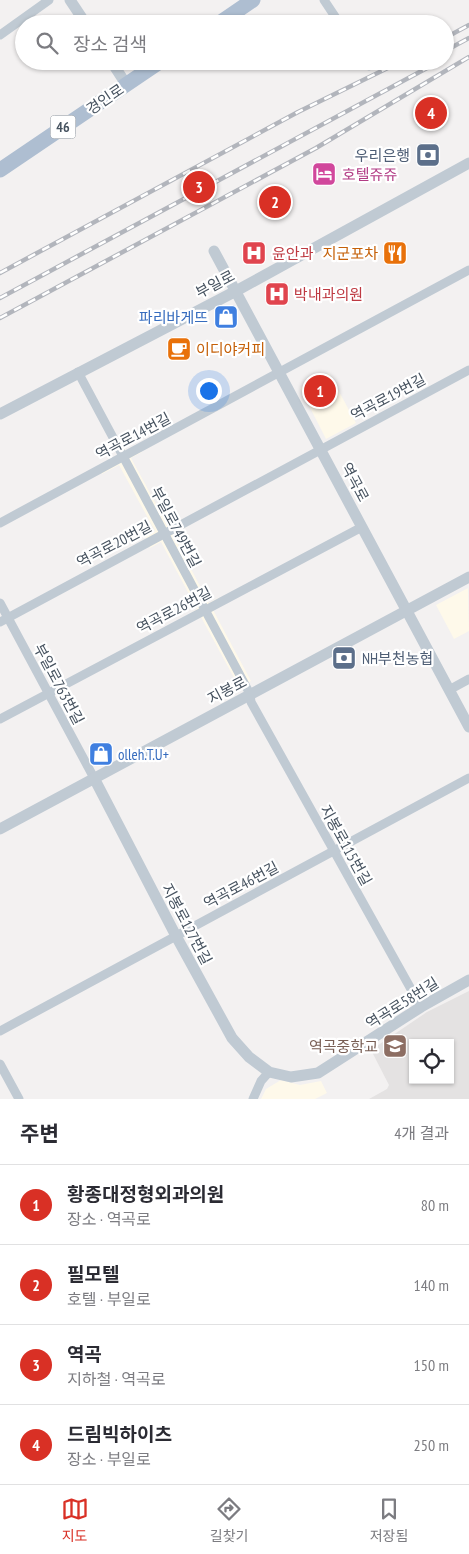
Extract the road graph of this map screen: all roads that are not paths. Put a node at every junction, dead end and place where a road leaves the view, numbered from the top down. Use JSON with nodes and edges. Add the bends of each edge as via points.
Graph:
{"nodes":[{"id":1,"x":49,"y":0,"type":"edge"},
{"id":2,"x":70,"y":0,"type":"edge"},
{"id":3,"x":254,"y":0,"type":"edge"},
{"id":4,"x":324,"y":0,"type":"edge"},
{"id":5,"x":28,"y":15,"type":"edge"},
{"id":6,"x":80,"y":15,"type":"edge"},
{"id":7,"x":232,"y":15,"type":"edge"},
{"id":8,"x":334,"y":15,"type":"edge"},
{"id":9,"x":15,"y":24,"type":"edge"},
{"id":10,"x":0,"y":35,"type":"edge"},
{"id":11,"x":117,"y":70,"type":"edge"},
{"id":12,"x":147,"y":70,"type":"edge"},
{"id":13,"x":126,"y":84,"type":"junction"},
{"id":14,"x":469,"y":163,"type":"edge"},
{"id":15,"x":0,"y":170,"type":"edge"},
{"id":16,"x":214,"y":251,"type":"dead end"},
{"id":17,"x":469,"y":270,"type":"edge"},
{"id":18,"x":236,"y":291,"type":"junction"},
{"id":19,"x":469,"y":370,"type":"edge"},
{"id":20,"x":78,"y":372,"type":"junction"},
{"id":21,"x":279,"y":372,"type":"junction"},
{"id":22,"x":0,"y":414,"type":"edge"},
{"id":23,"x":320,"y":449,"type":"junction"},
{"id":24,"x":123,"y":457,"type":"junction"},
{"id":25,"x":0,"y":523,"type":"edge"},
{"id":26,"x":362,"y":527,"type":"junction"},
{"id":27,"x":164,"y":533,"type":"junction"},
{"id":28,"x":469,"y":577,"type":"edge"},
{"id":29,"x":0,"y":603,"type":"edge"},
{"id":30,"x":204,"y":609,"type":"junction"},
{"id":31,"x":406,"y":610,"type":"junction"},
{"id":32,"x":4,"y":620,"type":"edge"},
{"id":33,"x":469,"y":680,"type":"edge"},
{"id":34,"x":449,"y":690,"type":"junction"},
{"id":35,"x":49,"y":693,"type":"junction"},
{"id":36,"x":250,"y":694,"type":"junction"},
{"id":37,"x":0,"y":719,"type":"edge"},
{"id":38,"x":469,"y":727,"type":"edge"},
{"id":39,"x":94,"y":778,"type":"junction"},
{"id":40,"x":469,"y":778,"type":"edge"},
{"id":41,"x":0,"y":829,"type":"edge"},
{"id":42,"x":334,"y":852,"type":"junction"},
{"id":43,"x":176,"y":936,"type":"junction"},
{"id":44,"x":469,"y":980,"type":"edge"},
{"id":45,"x":421,"y":1007,"type":"junction"},
{"id":46,"x":0,"y":1032,"type":"edge"},
{"id":47,"x":0,"y":1064,"type":"edge"},
{"id":48,"x":269,"y":1072,"type":"junction"},
{"id":49,"x":19,"y":1099,"type":"edge"},
{"id":50,"x":253,"y":1099,"type":"edge"}],
"edges":[{"from":1,"to":5,"type":"street"},
{"from":2,"to":6,"type":"street"},
{"from":3,"to":7,"type":"main road"},
{"from":4,"to":8,"type":"street"},
{"from":9,"to":10,"type":"street"},
{"from":11,"to":13,"type":"street"},
{"from":12,"to":13,"type":"main road","name":"경인로","number":"46"},
{"from":13,"to":15,"type":"main road","name":"경인로","number":"46"},
{"from":14,"to":18,"type":"street","name":"부일로"},
{"from":16,"to":18,"type":"street","name":"역곡로"},
{"from":17,"to":21,"type":"street","name":"역곡로14번길"},
{"from":18,"to":20,"type":"street","name":"부일로"},
{"from":18,"to":21,"type":"street","name":"역곡로"},
{"from":19,"to":23,"type":"street","name":"역곡로19번길"},
{"from":20,"to":22,"type":"street","name":"부일로"},
{"from":20,"to":24,"type":"street","name":"부일로749번길"},
{"from":21,"to":23,"type":"street","name":"역곡로"},
{"from":21,"to":24,"type":"street","name":"역곡로14번길"},
{"from":23,"to":26,"type":"street","name":"역곡로"},
{"from":23,"to":27,"type":"street","name":"역곡로20번길"},
{"from":24,"to":25,"type":"street","name":"역곡로14번길"},
{"from":24,"to":27,"type":"street","name":"부일로749번길"},
{"from":26,"to":30,"type":"street","name":"역곡로26번길"},
{"from":26,"to":31,"type":"street","name":"역곡로"},
{"from":27,"to":30,"type":"street","name":"부일로749번길"},
{"from":27,"to":32,"type":"street","name":"역곡로20번길"},
{"from":28,"to":31,"type":"street","name":"지봉로"},
{"from":29,"to":32,"type":"street","name":"부일로763번길"},
{"from":30,"to":35,"type":"street","name":"역곡로26번길"},
{"from":30,"to":36,"type":"street","name":"부일로749번길"},
{"from":31,"to":34,"type":"street","name":"역곡로"},
{"from":31,"to":36,"type":"street","name":"지봉로"},
{"from":32,"to":35,"type":"street","name":"부일로763번길"},
{"from":33,"to":34,"type":"street"},
{"from":34,"to":38,"type":"street","name":"역곡로"},
{"from":35,"to":37,"type":"street","name":"역곡로26번길"},
{"from":35,"to":39,"type":"street","name":"부일로763번길"},
{"from":36,"to":39,"type":"street","name":"지봉로"},
{"from":36,"to":42,"type":"street","name":"지봉로115번길","via":[[251,702]]},
{"from":39,"to":41,"type":"street","name":"지봉로"},
{"from":39,"to":43,"type":"street","name":"지봉로127번길"},
{"from":40,"to":42,"type":"street","name":"역곡로46번길"},
{"from":42,"to":43,"type":"street","name":"역곡로46번길"},
{"from":42,"to":45,"type":"street","name":"지봉로115번길"},
{"from":43,"to":46,"type":"street","name":"역곡로46번길"},
{"from":43,"to":48,"type":"street","name":"지봉로127번길","via":[[232,1038]]},
{"from":44,"to":45,"type":"street","name":"역곡로58번길"},
{"from":45,"to":48,"type":"street","name":"역곡로58번길","via":[[318,1073],[297,1077]]},
{"from":47,"to":49,"type":"street"},
{"from":48,"to":50,"type":"street"}]}
